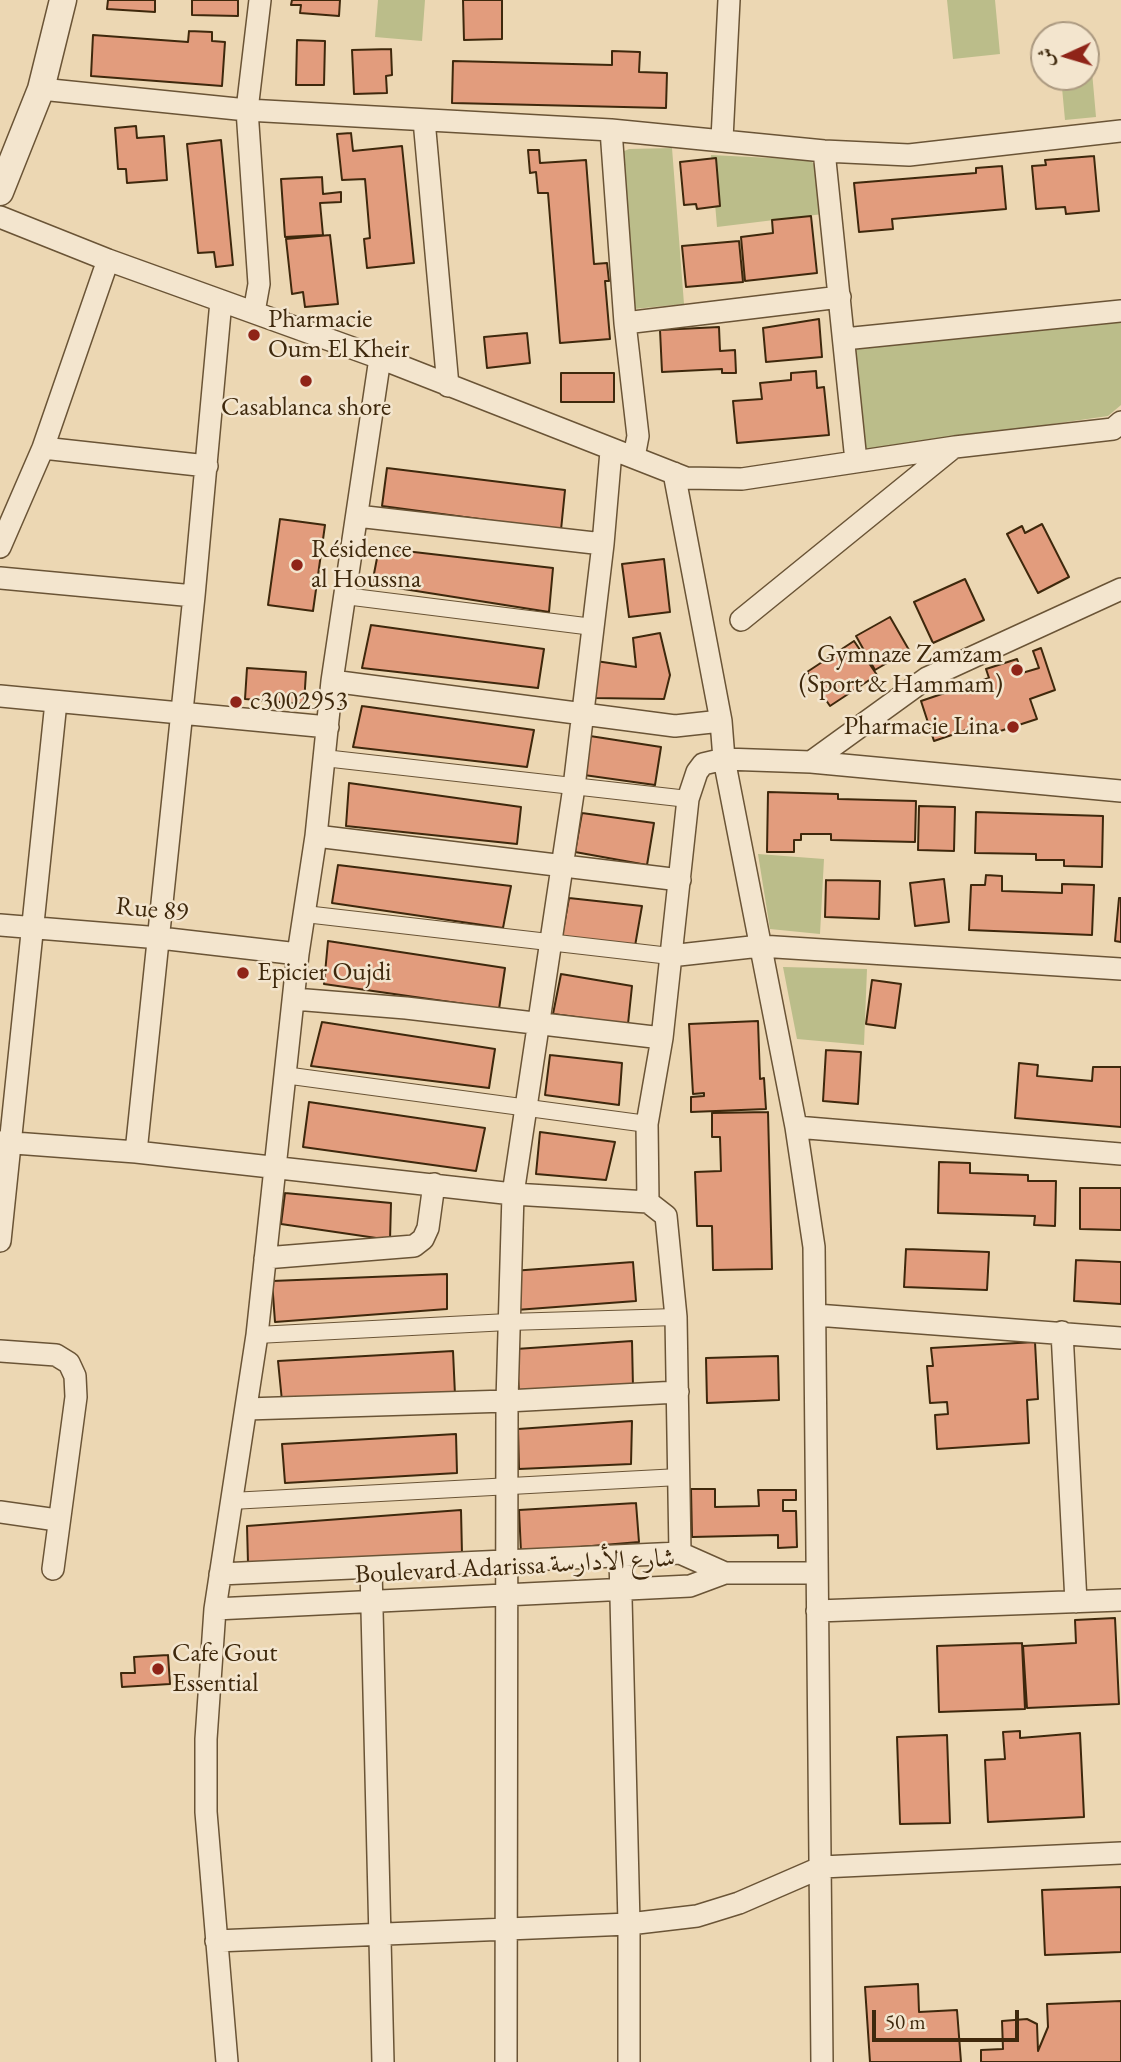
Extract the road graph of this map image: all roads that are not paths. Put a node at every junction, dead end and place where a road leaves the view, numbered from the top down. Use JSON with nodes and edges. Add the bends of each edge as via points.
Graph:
{"nodes":[{"id":1,"x":63,"y":0,"type":"edge"},
{"id":2,"x":260,"y":0,"type":"edge"},
{"id":3,"x":729,"y":0,"type":"edge"},
{"id":4,"x":41,"y":89,"type":"junction"},
{"id":5,"x":247,"y":110,"type":"junction"},
{"id":6,"x":424,"y":120,"type":"junction"},
{"id":7,"x":611,"y":130,"type":"junction"},
{"id":8,"x":1121,"y":131,"type":"edge"},
{"id":9,"x":722,"y":139,"type":"junction"},
{"id":10,"x":824,"y":151,"type":"junction"},
{"id":11,"x":0,"y":192,"type":"edge"},
{"id":12,"x":0,"y":217,"type":"edge"},
{"id":13,"x":108,"y":260,"type":"junction"},
{"id":14,"x":839,"y":297,"type":"junction"},
{"id":15,"x":221,"y":301,"type":"junction"},
{"id":16,"x":1121,"y":311,"type":"edge"},
{"id":17,"x":254,"y":312,"type":"junction"},
{"id":18,"x":625,"y":323,"type":"junction"},
{"id":19,"x":844,"y":339,"type":"junction"},
{"id":20,"x":380,"y":358,"type":"junction"},
{"id":21,"x":448,"y":386,"type":"junction"},
{"id":22,"x":1118,"y":433,"type":"edge"},
{"id":23,"x":955,"y":447,"type":"junction"},
{"id":24,"x":43,"y":448,"type":"junction"},
{"id":25,"x":611,"y":451,"type":"junction"},
{"id":26,"x":634,"y":457,"type":"junction"},
{"id":27,"x":856,"y":461,"type":"junction"},
{"id":28,"x":207,"y":466,"type":"junction"},
{"id":29,"x":674,"y":473,"type":"junction"},
{"id":30,"x":357,"y":516,"type":"junction"},
{"id":31,"x":603,"y":544,"type":"junction"},
{"id":32,"x":0,"y":547,"type":"edge"},
{"id":33,"x":0,"y":579,"type":"edge"},
{"id":34,"x":1121,"y":589,"type":"edge"},
{"id":35,"x":194,"y":596,"type":"junction"},
{"id":36,"x":345,"y":596,"type":"junction"},
{"id":37,"x":741,"y":620,"type":"dead end"},
{"id":38,"x":593,"y":627,"type":"junction"},
{"id":39,"x":332,"y":681,"type":"junction"},
{"id":40,"x":0,"y":696,"type":"edge"},
{"id":41,"x":56,"y":702,"type":"junction"},
{"id":42,"x":183,"y":713,"type":"junction"},
{"id":43,"x":581,"y":716,"type":"junction"},
{"id":44,"x":721,"y":721,"type":"junction"},
{"id":45,"x":328,"y":727,"type":"junction"},
{"id":46,"x":324,"y":758,"type":"junction"},
{"id":47,"x":724,"y":759,"type":"junction"},
{"id":48,"x":811,"y":762,"type":"junction"},
{"id":49,"x":574,"y":787,"type":"junction"},
{"id":50,"x":1121,"y":791,"type":"edge"},
{"id":51,"x":688,"y":799,"type":"junction"},
{"id":52,"x":316,"y":836,"type":"junction"},
{"id":53,"x":561,"y":865,"type":"junction"},
{"id":54,"x":680,"y":880,"type":"junction"},
{"id":55,"x":305,"y":914,"type":"junction"},
{"id":56,"x":0,"y":925,"type":"edge"},
{"id":57,"x":32,"y":928,"type":"junction"},
{"id":58,"x":160,"y":938,"type":"junction"},
{"id":59,"x":550,"y":944,"type":"junction"},
{"id":60,"x":760,"y":946,"type":"junction"},
{"id":61,"x":298,"y":954,"type":"junction"},
{"id":62,"x":670,"y":956,"type":"junction"},
{"id":63,"x":1121,"y":969,"type":"edge"},
{"id":64,"x":294,"y":999,"type":"junction"},
{"id":65,"x":540,"y":1026,"type":"junction"},
{"id":66,"x":662,"y":1038,"type":"junction"},
{"id":67,"x":284,"y":1075,"type":"junction"},
{"id":68,"x":527,"y":1107,"type":"junction"},
{"id":69,"x":647,"y":1124,"type":"junction"},
{"id":70,"x":796,"y":1127,"type":"junction"},
{"id":71,"x":4,"y":1143,"type":"edge"},
{"id":72,"x":136,"y":1153,"type":"junction"},
{"id":73,"x":1121,"y":1154,"type":"edge"},
{"id":74,"x":272,"y":1170,"type":"junction"},
{"id":75,"x":434,"y":1184,"type":"junction"},
{"id":76,"x":513,"y":1194,"type":"junction"},
{"id":77,"x":648,"y":1202,"type":"junction"},
{"id":78,"x":0,"y":1241,"type":"edge"},
{"id":79,"x":265,"y":1258,"type":"junction"},
{"id":80,"x":816,"y":1315,"type":"junction"},
{"id":81,"x":676,"y":1317,"type":"junction"},
{"id":82,"x":508,"y":1322,"type":"junction"},
{"id":83,"x":1062,"y":1332,"type":"junction"},
{"id":84,"x":257,"y":1335,"type":"junction"},
{"id":85,"x":1121,"y":1338,"type":"edge"},
{"id":86,"x":0,"y":1351,"type":"edge"},
{"id":87,"x":678,"y":1392,"type":"junction"},
{"id":88,"x":507,"y":1401,"type":"junction"},
{"id":89,"x":246,"y":1409,"type":"junction"},
{"id":90,"x":679,"y":1477,"type":"junction"},
{"id":91,"x":508,"y":1486,"type":"junction"},
{"id":92,"x":231,"y":1501,"type":"junction"},
{"id":93,"x":0,"y":1512,"type":"edge"},
{"id":94,"x":57,"y":1520,"type":"junction"},
{"id":95,"x":680,"y":1553,"type":"junction"},
{"id":96,"x":620,"y":1557,"type":"junction"},
{"id":97,"x":507,"y":1563,"type":"junction"},
{"id":98,"x":53,"y":1569,"type":"dead end"},
{"id":99,"x":371,"y":1569,"type":"junction"},
{"id":100,"x":725,"y":1573,"type":"junction"},
{"id":101,"x":815,"y":1573,"type":"junction"},
{"id":102,"x":220,"y":1574,"type":"junction"},
{"id":103,"x":622,"y":1590,"type":"junction"},
{"id":104,"x":508,"y":1594,"type":"junction"},
{"id":105,"x":1121,"y":1600,"type":"edge"},
{"id":106,"x":372,"y":1602,"type":"junction"},
{"id":107,"x":1076,"y":1602,"type":"junction"},
{"id":108,"x":215,"y":1609,"type":"junction"},
{"id":109,"x":817,"y":1611,"type":"junction"},
{"id":110,"x":1121,"y":1853,"type":"edge"},
{"id":111,"x":822,"y":1867,"type":"junction"},
{"id":112,"x":629,"y":1924,"type":"junction"},
{"id":113,"x":506,"y":1930,"type":"junction"},
{"id":114,"x":380,"y":1934,"type":"junction"},
{"id":115,"x":216,"y":1941,"type":"junction"},
{"id":116,"x":226,"y":2062,"type":"edge"},
{"id":117,"x":383,"y":2062,"type":"edge"},
{"id":118,"x":506,"y":2062,"type":"edge"},
{"id":119,"x":629,"y":2062,"type":"edge"},
{"id":120,"x":822,"y":2062,"type":"edge"}],
"edges":[{"from":1,"to":4,"type":"street"},
{"from":2,"to":5,"type":"street"},
{"from":3,"to":9,"type":"street"},
{"from":4,"to":5,"type":"street"},
{"from":4,"to":11,"type":"street"},
{"from":5,"to":6,"type":"street"},
{"from":5,"to":17,"type":"street","via":[[259,284]]},
{"from":6,"to":7,"type":"street"},
{"from":6,"to":21,"type":"street"},
{"from":7,"to":9,"type":"street"},
{"from":7,"to":18,"type":"street"},
{"from":8,"to":10,"type":"street","via":[[909,155]]},
{"from":9,"to":10,"type":"street"},
{"from":10,"to":14,"type":"street"},
{"from":12,"to":13,"type":"street"},
{"from":13,"to":15,"type":"street"},
{"from":13,"to":24,"type":"street"},
{"from":14,"to":18,"type":"street"},
{"from":14,"to":19,"type":"street"},
{"from":15,"to":17,"type":"street"},
{"from":15,"to":28,"type":"street"},
{"from":16,"to":19,"type":"street"},
{"from":17,"to":20,"type":"street"},
{"from":18,"to":26,"type":"street","via":[[638,436]]},
{"from":19,"to":27,"type":"street"},
{"from":20,"to":21,"type":"street"},
{"from":20,"to":30,"type":"street"},
{"from":21,"to":25,"type":"street"},
{"from":22,"to":23,"type":"street"},
{"from":23,"to":27,"type":"street"},
{"from":23,"to":37,"type":"street"},
{"from":24,"to":28,"type":"street"},
{"from":24,"to":32,"type":"street"},
{"from":25,"to":26,"type":"street"},
{"from":25,"to":31,"type":"street"},
{"from":26,"to":29,"type":"street"},
{"from":27,"to":29,"type":"street","via":[[719,481]]},
{"from":28,"to":35,"type":"street"},
{"from":29,"to":44,"type":"street"},
{"from":30,"to":31,"type":"street"},
{"from":30,"to":36,"type":"street"},
{"from":31,"to":38,"type":"street"},
{"from":33,"to":35,"type":"street"},
{"from":34,"to":48,"type":"street","via":[[927,678]]},
{"from":35,"to":42,"type":"street"},
{"from":36,"to":38,"type":"street"},
{"from":36,"to":39,"type":"street"},
{"from":38,"to":43,"type":"street"},
{"from":39,"to":43,"type":"street"},
{"from":39,"to":45,"type":"street"},
{"from":40,"to":41,"type":"street"},
{"from":41,"to":42,"type":"street"},
{"from":41,"to":57,"type":"street"},
{"from":42,"to":45,"type":"street"},
{"from":42,"to":58,"type":"street"},
{"from":43,"to":44,"type":"street","via":[[675,726]]},
{"from":43,"to":49,"type":"street"},
{"from":44,"to":47,"type":"street"},
{"from":45,"to":46,"type":"street"},
{"from":46,"to":49,"type":"street"},
{"from":46,"to":52,"type":"street"},
{"from":47,"to":48,"type":"street"},
{"from":47,"to":51,"type":"street","via":[[704,764]]},
{"from":47,"to":60,"type":"street"},
{"from":48,"to":50,"type":"street"},
{"from":49,"to":51,"type":"street"},
{"from":49,"to":53,"type":"street"},
{"from":51,"to":54,"type":"street"},
{"from":52,"to":53,"type":"street"},
{"from":52,"to":55,"type":"street"},
{"from":53,"to":54,"type":"street"},
{"from":53,"to":59,"type":"street"},
{"from":54,"to":62,"type":"street"},
{"from":55,"to":59,"type":"street"},
{"from":55,"to":61,"type":"street"},
{"from":56,"to":57,"type":"street","name":"Rue 89"},
{"from":57,"to":58,"type":"street","name":"Rue 89"},
{"from":57,"to":71,"type":"street"},
{"from":58,"to":61,"type":"street","name":"Rue 89"},
{"from":58,"to":72,"type":"street"},
{"from":59,"to":62,"type":"street"},
{"from":59,"to":65,"type":"street"},
{"from":60,"to":62,"type":"street"},
{"from":60,"to":63,"type":"street"},
{"from":60,"to":70,"type":"street"},
{"from":61,"to":64,"type":"street"},
{"from":62,"to":66,"type":"street"},
{"from":64,"to":65,"type":"street"},
{"from":64,"to":67,"type":"street"},
{"from":65,"to":66,"type":"street"},
{"from":65,"to":68,"type":"street"},
{"from":66,"to":69,"type":"street"},
{"from":67,"to":68,"type":"street"},
{"from":67,"to":74,"type":"street"},
{"from":68,"to":69,"type":"street"},
{"from":68,"to":76,"type":"street"},
{"from":69,"to":77,"type":"street"},
{"from":70,"to":73,"type":"street"},
{"from":70,"to":80,"type":"street","via":[[809,1204]]},
{"from":71,"to":72,"type":"street"},
{"from":71,"to":78,"type":"street"},
{"from":72,"to":74,"type":"street"},
{"from":74,"to":75,"type":"street"},
{"from":74,"to":79,"type":"street"},
{"from":75,"to":76,"type":"street"},
{"from":75,"to":79,"type":"street","via":[[428,1228],[414,1246]]},
{"from":76,"to":77,"type":"street"},
{"from":76,"to":82,"type":"street"},
{"from":77,"to":81,"type":"street","via":[[666,1216]]},
{"from":79,"to":84,"type":"street"},
{"from":80,"to":83,"type":"street"},
{"from":80,"to":101,"type":"street"},
{"from":81,"to":82,"type":"street"},
{"from":81,"to":87,"type":"street"},
{"from":82,"to":84,"type":"street"},
{"from":82,"to":88,"type":"street"},
{"from":83,"to":85,"type":"street"},
{"from":83,"to":107,"type":"street"},
{"from":84,"to":89,"type":"street"},
{"from":86,"to":94,"type":"street","via":[[56,1355],[69,1363],[75,1376],[76,1397]]},
{"from":87,"to":88,"type":"street"},
{"from":87,"to":90,"type":"street"},
{"from":88,"to":89,"type":"street"},
{"from":88,"to":91,"type":"street"},
{"from":89,"to":92,"type":"street"},
{"from":90,"to":91,"type":"street"},
{"from":90,"to":95,"type":"street"},
{"from":91,"to":92,"type":"street"},
{"from":91,"to":97,"type":"street"},
{"from":92,"to":102,"type":"street"},
{"from":93,"to":94,"type":"street"},
{"from":94,"to":98,"type":"street"},
{"from":95,"to":96,"type":"street","name":"Boulevard Adarissa شارع الأدارسة"},
{"from":95,"to":100,"type":"street","name":"Boulevard Adarissa شارع الأدارسة"},
{"from":96,"to":97,"type":"street","name":"Boulevard Adarissa شارع الأدارسة"},
{"from":96,"to":103,"type":"street"},
{"from":97,"to":99,"type":"street","name":"Boulevard Adarissa شارع الأدارسة"},
{"from":97,"to":104,"type":"street"},
{"from":99,"to":102,"type":"street","name":"Boulevard Adarissa شارع الأدارسة"},
{"from":99,"to":106,"type":"street"},
{"from":100,"to":101,"type":"street"},
{"from":100,"to":103,"type":"street","name":"Boulevard Adarissa شارع الأدارسة","via":[[690,1586]]},
{"from":101,"to":109,"type":"street"},
{"from":102,"to":108,"type":"street"},
{"from":103,"to":104,"type":"street","name":"Boulevard Adarissa شارع الأدارسة"},
{"from":103,"to":112,"type":"street"},
{"from":104,"to":106,"type":"street","name":"Boulevard Adarissa شارع الأدارسة"},
{"from":104,"to":113,"type":"street"},
{"from":105,"to":107,"type":"street"},
{"from":106,"to":108,"type":"street","name":"Boulevard Adarissa شارع الأدارسة"},
{"from":106,"to":114,"type":"street"},
{"from":107,"to":109,"type":"street"},
{"from":108,"to":115,"type":"street","via":[[206,1812]]},
{"from":109,"to":111,"type":"street"},
{"from":110,"to":111,"type":"street"},
{"from":111,"to":112,"type":"street","via":[[697,1916]]},
{"from":111,"to":120,"type":"street"},
{"from":112,"to":113,"type":"street"},
{"from":112,"to":119,"type":"street"},
{"from":113,"to":114,"type":"street"},
{"from":113,"to":118,"type":"street"},
{"from":114,"to":115,"type":"street"},
{"from":114,"to":117,"type":"street"},
{"from":115,"to":116,"type":"street"}]}
